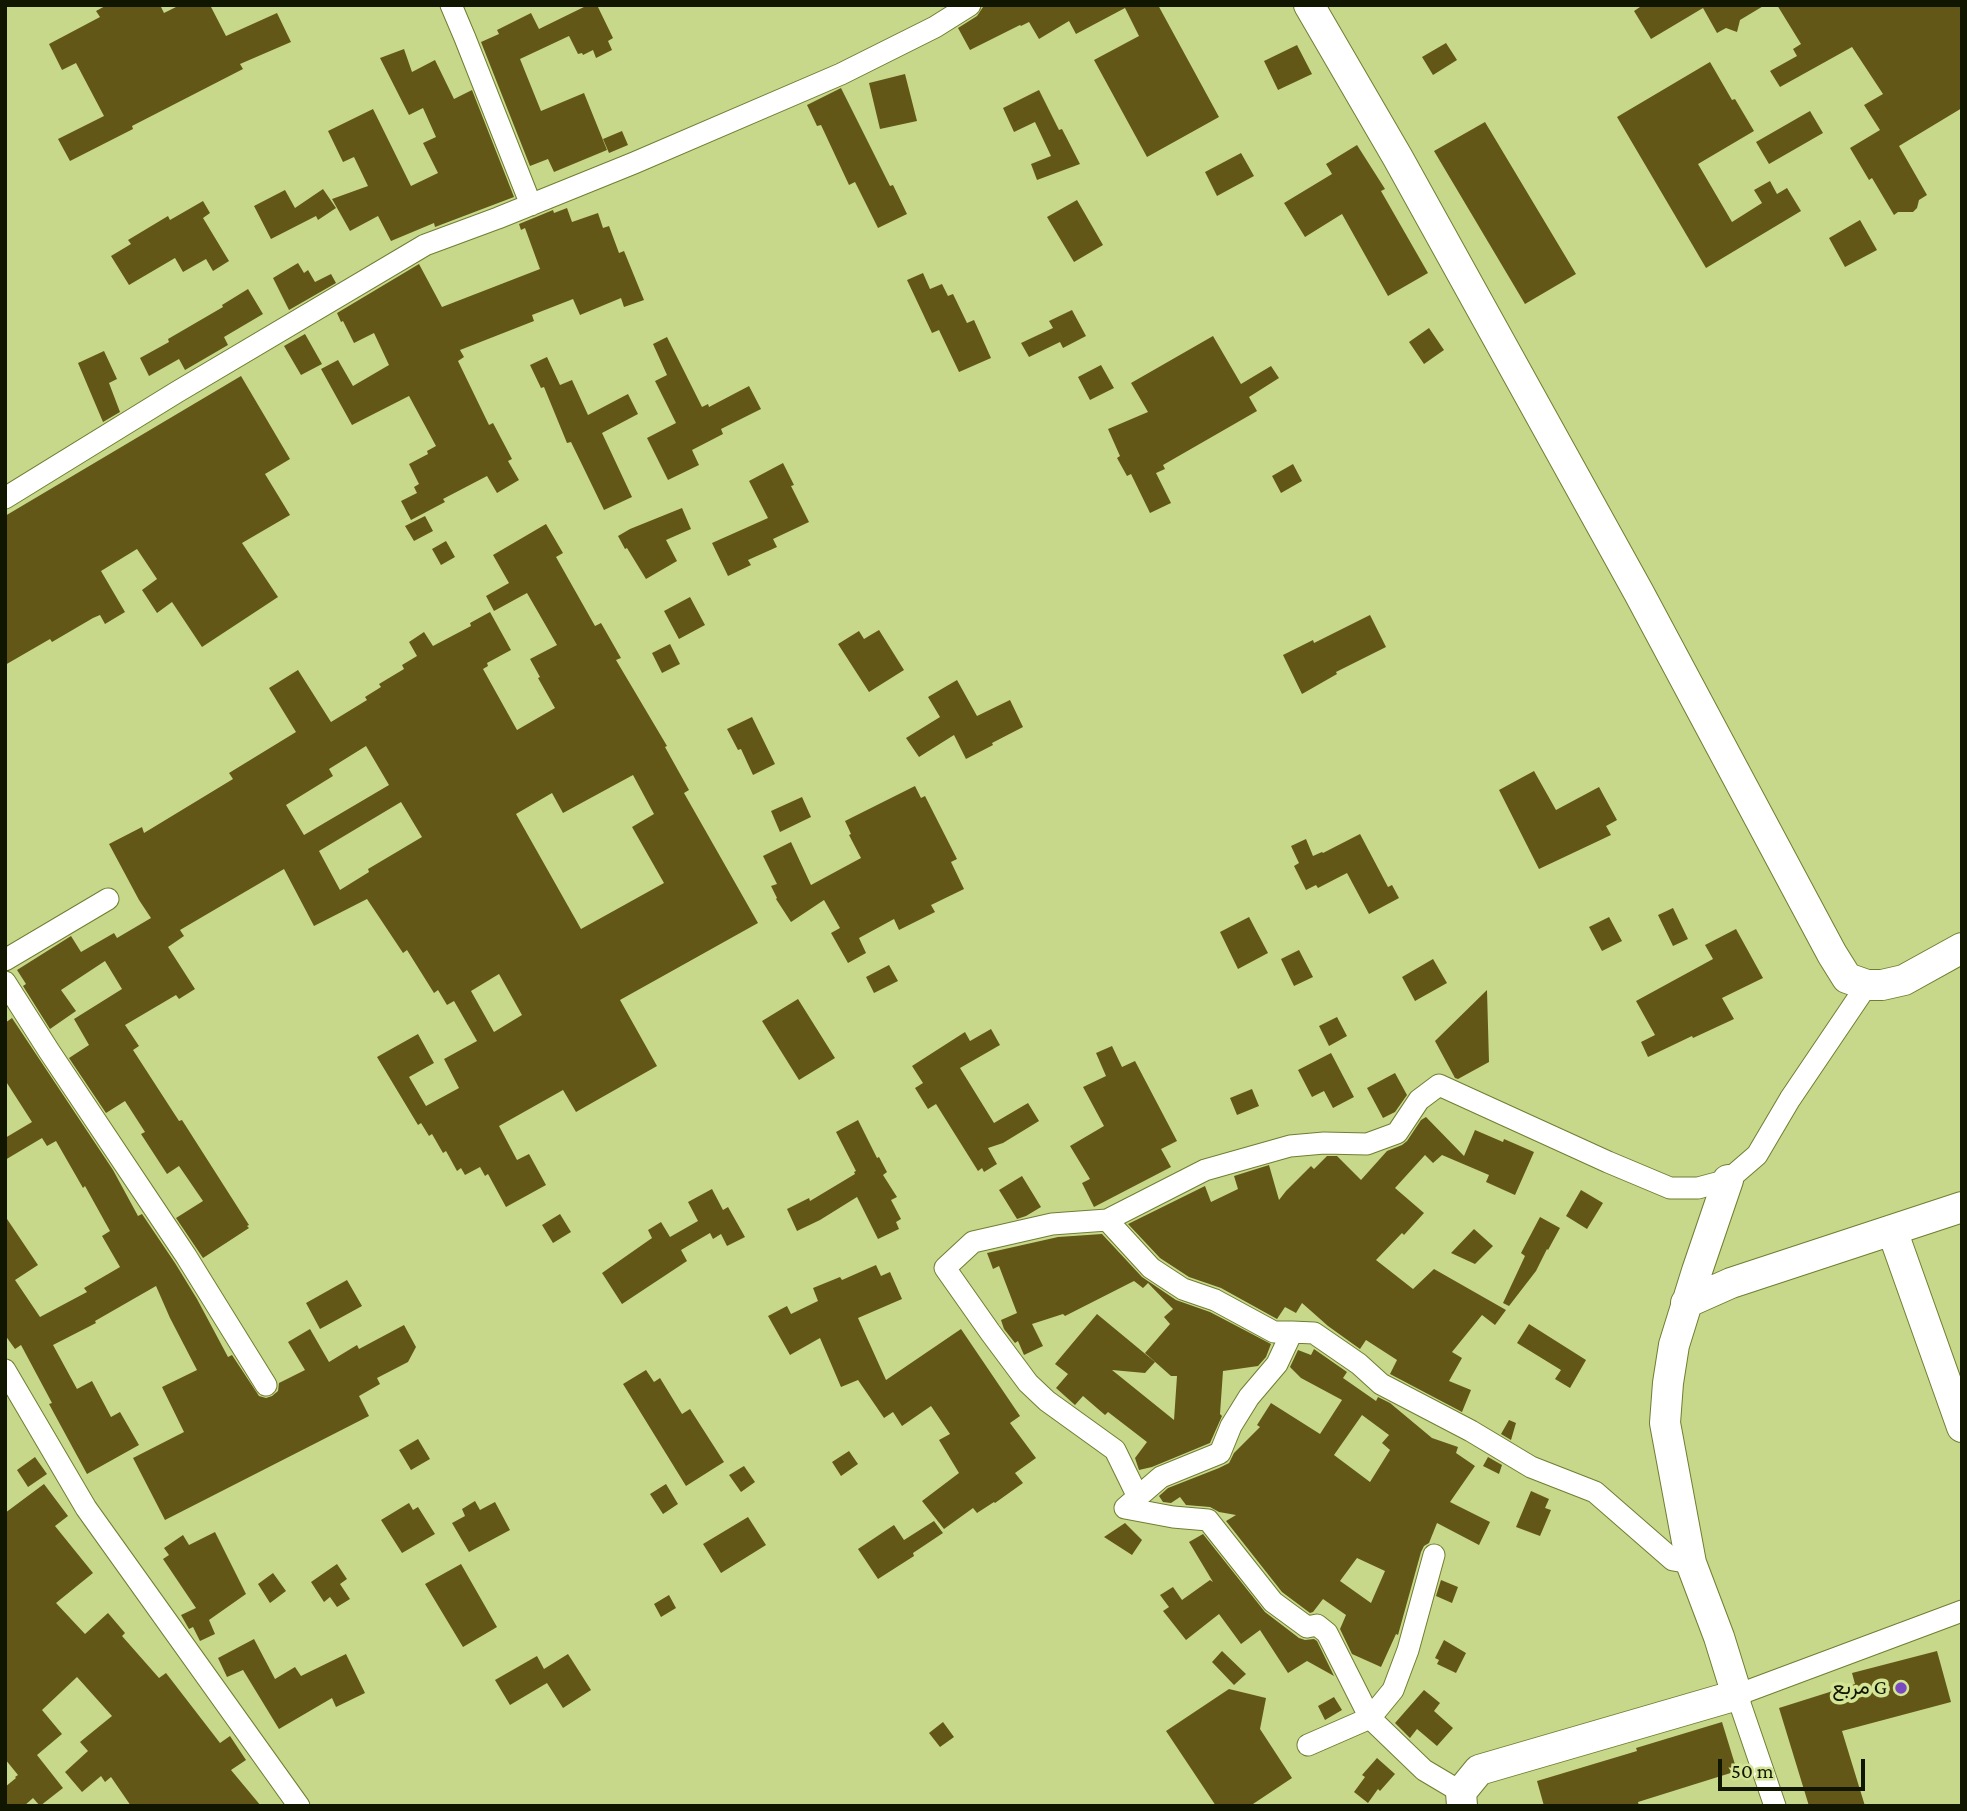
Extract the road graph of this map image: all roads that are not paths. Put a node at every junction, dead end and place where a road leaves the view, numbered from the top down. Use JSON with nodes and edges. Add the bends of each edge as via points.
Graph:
{"nodes":[{"id":1,"x":451,"y":5,"type":"edge"},
{"id":2,"x":971,"y":5,"type":"edge"},
{"id":3,"x":1309,"y":5,"type":"edge"},
{"id":4,"x":531,"y":205,"type":"junction"},
{"id":5,"x":5,"y":498,"type":"edge"},
{"id":6,"x":108,"y":899,"type":"dead end"},
{"id":7,"x":1962,"y":948,"type":"edge"},
{"id":8,"x":5,"y":960,"type":"edge"},
{"id":9,"x":5,"y":982,"type":"edge"},
{"id":10,"x":1867,"y":985,"type":"junction"},
{"id":11,"x":1728,"y":1181,"type":"junction"},
{"id":12,"x":1962,"y":1207,"type":"edge"},
{"id":13,"x":1107,"y":1220,"type":"junction"},
{"id":14,"x":1892,"y":1230,"type":"junction"},
{"id":15,"x":1686,"y":1303,"type":"junction"},
{"id":16,"x":1292,"y":1332,"type":"junction"},
{"id":17,"x":5,"y":1370,"type":"edge"},
{"id":18,"x":267,"y":1385,"type":"dead end"},
{"id":19,"x":1962,"y":1427,"type":"edge"},
{"id":20,"x":1138,"y":1497,"type":"junction"},
{"id":21,"x":1434,"y":1555,"type":"dead end"},
{"id":22,"x":1691,"y":1563,"type":"junction"},
{"id":23,"x":1962,"y":1611,"type":"edge"},
{"id":24,"x":1962,"y":1622,"type":"edge"},
{"id":25,"x":1737,"y":1695,"type":"junction"},
{"id":26,"x":1370,"y":1718,"type":"junction"},
{"id":27,"x":1308,"y":1745,"type":"dead end"},
{"id":28,"x":1462,"y":1799,"type":"edge"},
{"id":29,"x":299,"y":1806,"type":"edge"},
{"id":30,"x":1774,"y":1806,"type":"edge"}],
"edges":[{"from":1,"to":4,"type":"street"},
{"from":2,"to":4,"type":"street","via":[[841,74]]},
{"from":3,"to":10,"type":"street","via":[[1639,593],[1832,954],[1847,978]]},
{"from":4,"to":5,"type":"street","via":[[425,245]]},
{"from":6,"to":8,"type":"street"},
{"from":7,"to":10,"type":"street","via":[[1904,980]]},
{"from":9,"to":18,"type":"street"},
{"from":10,"to":11,"type":"street","via":[[1757,1154]]},
{"from":11,"to":13,"type":"street","via":[[1670,1188],[1439,1085],[1419,1101],[1397,1133],[1367,1144],[1290,1146],[1205,1170]]},
{"from":11,"to":15,"type":"street"},
{"from":12,"to":14,"type":"street"},
{"from":13,"to":16,"type":"street","via":[[1151,1268],[1183,1289],[1274,1332]]},
{"from":13,"to":20,"type":"street","via":[[1052,1224],[973,1242],[945,1268],[1028,1383],[1115,1450]]},
{"from":14,"to":15,"type":"street","via":[[1731,1283]]},
{"from":14,"to":19,"type":"street"},
{"from":15,"to":22,"type":"street","via":[[1674,1345],[1665,1423]]},
{"from":16,"to":20,"type":"street","via":[[1277,1364],[1231,1426],[1220,1453],[1161,1477]]},
{"from":16,"to":22,"type":"street","via":[[1314,1332],[1381,1384],[1531,1466],[1595,1492],[1672,1560]]},
{"from":17,"to":29,"type":"street","via":[[86,1508]]},
{"from":20,"to":26,"type":"street","via":[[1125,1508],[1208,1520],[1273,1602],[1307,1627],[1317,1625],[1327,1633]]},
{"from":21,"to":26,"type":"street","via":[[1393,1690]]},
{"from":22,"to":25,"type":"street"},
{"from":23,"to":25,"type":"street"},
{"from":24,"to":25,"type":"street"},
{"from":25,"to":28,"type":"street","via":[[1479,1770]]},
{"from":25,"to":30,"type":"street"},
{"from":26,"to":27,"type":"street"},
{"from":26,"to":28,"type":"street"}]}
